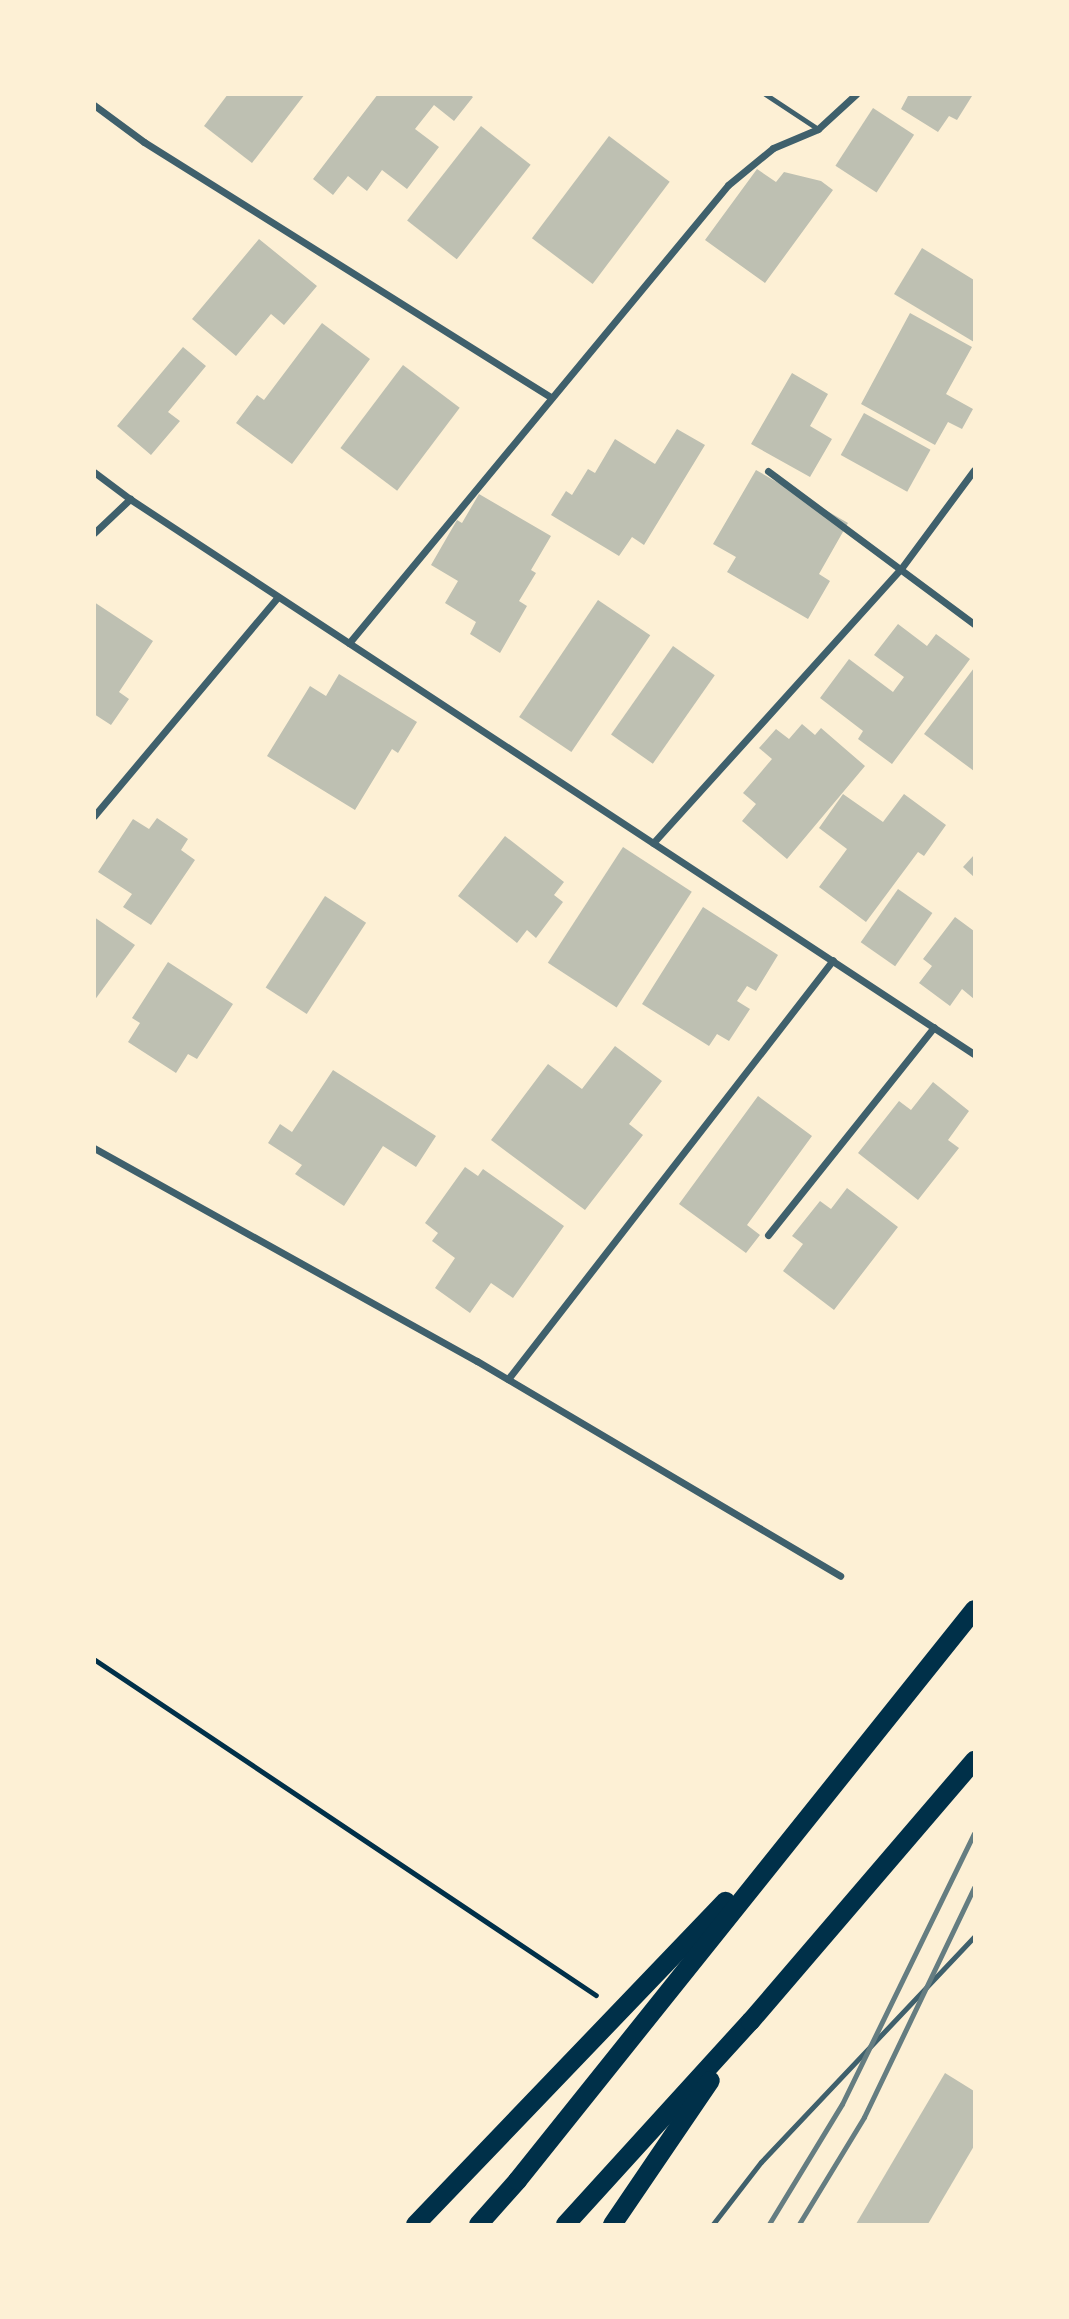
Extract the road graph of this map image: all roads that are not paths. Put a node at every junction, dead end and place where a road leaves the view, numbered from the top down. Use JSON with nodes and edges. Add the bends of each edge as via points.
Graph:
{"nodes":[{"id":1,"x":765,"y":94,"type":"edge"},
{"id":2,"x":856,"y":94,"type":"edge"},
{"id":3,"x":94,"y":105,"type":"edge"},
{"id":4,"x":818,"y":129,"type":"junction"},
{"id":5,"x":550,"y":397,"type":"junction"},
{"id":6,"x":975,"y":470,"type":"edge"},
{"id":7,"x":94,"y":471,"type":"edge"},
{"id":8,"x":768,"y":471,"type":"dead end"},
{"id":9,"x":130,"y":499,"type":"junction"},
{"id":10,"x":94,"y":533,"type":"edge"},
{"id":11,"x":900,"y":569,"type":"junction"},
{"id":12,"x":278,"y":597,"type":"junction"},
{"id":13,"x":975,"y":624,"type":"edge"},
{"id":14,"x":349,"y":643,"type":"junction"},
{"id":15,"x":94,"y":816,"type":"edge"},
{"id":16,"x":653,"y":843,"type":"junction"},
{"id":17,"x":833,"y":961,"type":"junction"},
{"id":18,"x":934,"y":1027,"type":"junction"},
{"id":19,"x":975,"y":1054,"type":"edge"},
{"id":20,"x":94,"y":1148,"type":"edge"},
{"id":21,"x":768,"y":1235,"type":"dead end"},
{"id":22,"x":509,"y":1379,"type":"junction"},
{"id":23,"x":840,"y":1576,"type":"dead end"},
{"id":24,"x":975,"y":1609,"type":"edge"},
{"id":25,"x":975,"y":1760,"type":"edge"},
{"id":26,"x":808,"y":1814,"type":"junction"},
{"id":27,"x":975,"y":1937,"type":"edge"},
{"id":28,"x":750,"y":2021,"type":"junction"},
{"id":29,"x":415,"y":2224,"type":"edge"},
{"id":30,"x":478,"y":2224,"type":"edge"},
{"id":31,"x":565,"y":2224,"type":"edge"},
{"id":32,"x":612,"y":2224,"type":"edge"},
{"id":33,"x":713,"y":2224,"type":"edge"}],
"edges":[{"from":1,"to":4,"type":"lane"},
{"from":2,"to":4,"type":"street"},
{"from":3,"to":5,"type":"street","via":[[144,142]]},
{"from":4,"to":5,"type":"street","via":[[773,148],[729,185]]},
{"from":5,"to":14,"type":"street"},
{"from":6,"to":11,"type":"street"},
{"from":7,"to":9,"type":"street"},
{"from":8,"to":11,"type":"street"},
{"from":9,"to":10,"type":"street"},
{"from":9,"to":12,"type":"street"},
{"from":11,"to":13,"type":"street"},
{"from":11,"to":16,"type":"street"},
{"from":12,"to":14,"type":"street"},
{"from":12,"to":15,"type":"street"},
{"from":14,"to":16,"type":"street"},
{"from":16,"to":17,"type":"street"},
{"from":17,"to":18,"type":"street"},
{"from":17,"to":22,"type":"street"},
{"from":18,"to":19,"type":"street"},
{"from":18,"to":21,"type":"street"},
{"from":20,"to":22,"type":"street"},
{"from":22,"to":23,"type":"street"},
{"from":24,"to":26,"type":"highway"},
{"from":25,"to":28,"type":"highway"},
{"from":26,"to":29,"type":"highway"},
{"from":26,"to":30,"type":"highway"},
{"from":27,"to":33,"type":"lane","via":[[761,2162]]},
{"from":28,"to":31,"type":"highway"},
{"from":28,"to":32,"type":"highway"}]}
